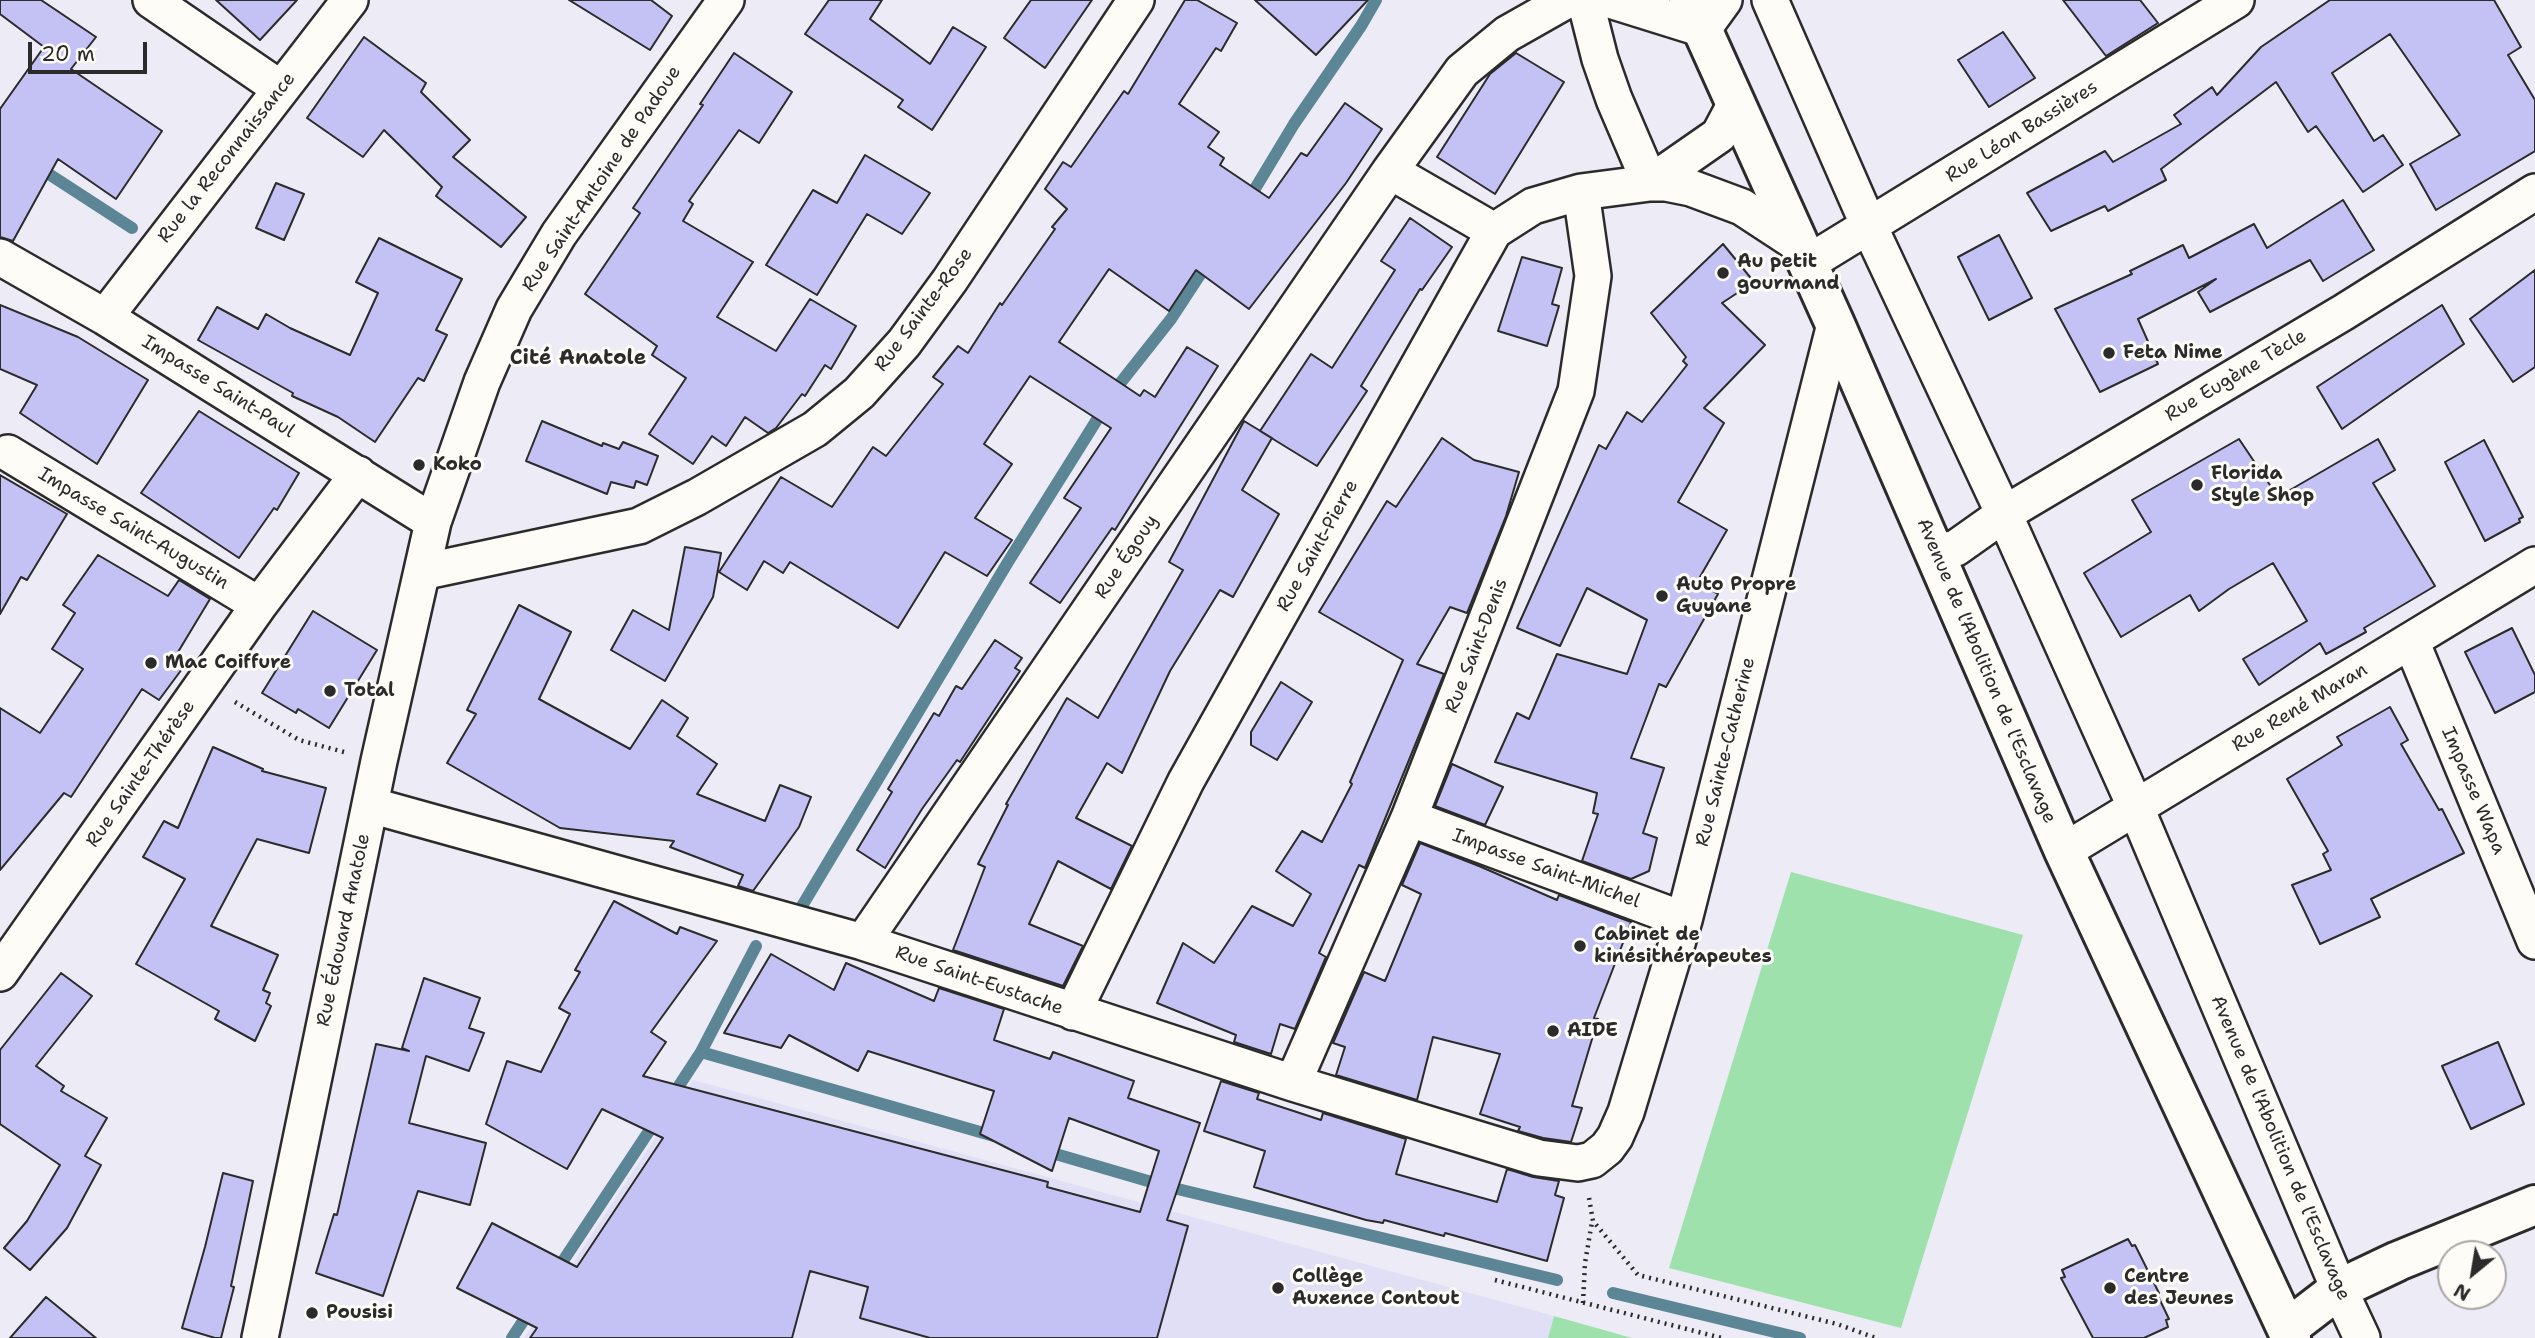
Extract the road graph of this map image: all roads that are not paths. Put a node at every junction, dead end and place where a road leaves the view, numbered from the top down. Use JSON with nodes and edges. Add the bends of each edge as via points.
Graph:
{"nodes":[{"id":1,"x":150,"y":0,"type":"edge"},
{"id":2,"x":350,"y":0,"type":"edge"},
{"id":3,"x":726,"y":0,"type":"edge"},
{"id":4,"x":1136,"y":0,"type":"edge"},
{"id":5,"x":1567,"y":0,"type":"edge"},
{"id":6,"x":1585,"y":0,"type":"edge"},
{"id":7,"x":1610,"y":0,"type":"edge"},
{"id":8,"x":1770,"y":0,"type":"edge"},
{"id":9,"x":2236,"y":0,"type":"edge"},
{"id":10,"x":1705,"y":10,"type":"edge"},
{"id":11,"x":281,"y":89,"type":"junction"},
{"id":12,"x":1737,"y":103,"type":"junction"},
{"id":13,"x":1390,"y":171,"type":"junction"},
{"id":14,"x":1650,"y":183,"type":"junction"},
{"id":15,"x":1581,"y":192,"type":"junction"},
{"id":16,"x":2535,"y":192,"type":"edge"},
{"id":17,"x":1869,"y":226,"type":"junction"},
{"id":18,"x":1494,"y":231,"type":"junction"},
{"id":19,"x":1804,"y":254,"type":"junction"},
{"id":20,"x":0,"y":257,"type":"edge"},
{"id":21,"x":104,"y":317,"type":"junction"},
{"id":22,"x":1835,"y":324,"type":"junction"},
{"id":23,"x":8,"y":453,"type":"dead end"},
{"id":24,"x":358,"y":474,"type":"junction"},
{"id":25,"x":2004,"y":514,"type":"junction"},
{"id":26,"x":433,"y":522,"type":"junction"},
{"id":27,"x":1935,"y":553,"type":"junction"},
{"id":28,"x":2535,"y":565,"type":"edge"},
{"id":29,"x":422,"y":572,"type":"junction"},
{"id":30,"x":259,"y":605,"type":"junction"},
{"id":31,"x":2411,"y":641,"type":"junction"},
{"id":32,"x":370,"y":805,"type":"junction"},
{"id":33,"x":2136,"y":808,"type":"junction"},
{"id":34,"x":1409,"y":818,"type":"junction"},
{"id":35,"x":2064,"y":851,"type":"junction"},
{"id":36,"x":1684,"y":920,"type":"junction"},
{"id":37,"x":2535,"y":941,"type":"edge"},
{"id":38,"x":863,"y":942,"type":"junction"},
{"id":39,"x":0,"y":974,"type":"edge"},
{"id":40,"x":1073,"y":1012,"type":"junction"},
{"id":41,"x":1293,"y":1083,"type":"junction"},
{"id":42,"x":1585,"y":1162,"type":"joint"},
{"id":43,"x":2535,"y":1205,"type":"edge"},
{"id":44,"x":2339,"y":1289,"type":"junction"},
{"id":45,"x":2289,"y":1334,"type":"edge"},
{"id":46,"x":260,"y":1338,"type":"edge"},
{"id":47,"x":2362,"y":1338,"type":"edge"}],
"edges":[{"from":1,"to":11,"type":"street"},
{"from":2,"to":11,"type":"street","name":"Rue la Reconnaissance"},
{"from":3,"to":26,"type":"street","name":"Rue Saint-Antoine de Padoue","via":[[559,234],[514,309],[482,382]]},
{"from":4,"to":29,"type":"street","name":"Rue Sainte-Rose","via":[[904,343],[859,393],[815,429],[639,526]]},
{"from":5,"to":13,"type":"street","name":"Rue Égouy","via":[[1507,34],[1462,71]]},
{"from":6,"to":14,"type":"street","via":[[1614,99]]},
{"from":7,"to":10,"type":"street"},
{"from":8,"to":17,"type":"street","name":"Avenue de l'Abolition de l'Esclavage"},
{"from":9,"to":17,"type":"street","name":"Rue Léon Bassières"},
{"from":10,"to":12,"type":"street","name":"Avenue de l'Abolition de l'Esclavage"},
{"from":11,"to":21,"type":"street","name":"Rue la Reconnaissance"},
{"from":12,"to":14,"type":"street","name":"Rue Saint-Pierre","via":[[1719,135]]},
{"from":12,"to":19,"type":"street","name":"Avenue de l'Abolition de l'Esclavage"},
{"from":13,"to":18,"type":"street"},
{"from":13,"to":38,"type":"street","name":"Rue Égouy"},
{"from":14,"to":15,"type":"street","name":"Rue Saint-Pierre"},
{"from":14,"to":19,"type":"street","name":"Rue Saint-Pierre","via":[[1691,188],[1742,207]]},
{"from":15,"to":18,"type":"street","name":"Rue Saint-Pierre","via":[[1533,206]]},
{"from":15,"to":34,"type":"street","name":"Rue Saint-Denis","via":[[1593,276],[1576,391]]},
{"from":16,"to":25,"type":"street","name":"Rue Eugène Tècle","via":[[2344,312]]},
{"from":17,"to":19,"type":"street","name":"Rue Léon Bassières"},
{"from":17,"to":25,"type":"street","name":"Avenue de l'Abolition de l'Esclavage"},
{"from":18,"to":40,"type":"street","name":"Rue Saint-Pierre","via":[[1186,781]]},
{"from":19,"to":22,"type":"street","name":"Avenue de l'Abolition de l'Esclavage"},
{"from":20,"to":21,"type":"street","name":"Impasse Saint-Paul"},
{"from":21,"to":24,"type":"street","name":"Impasse Saint-Paul"},
{"from":22,"to":27,"type":"street","name":"Avenue de l'Abolition de l'Esclavage"},
{"from":22,"to":36,"type":"street","name":"Rue Sainte-Catherine"},
{"from":23,"to":30,"type":"street","name":"Impasse Saint-Augustin"},
{"from":24,"to":26,"type":"street","name":"Impasse Saint-Paul"},
{"from":24,"to":30,"type":"street","name":"Rue Sainte-Thérèse"},
{"from":25,"to":27,"type":"street","name":"Rue Eugène Tècle","via":[[1956,548]]},
{"from":25,"to":33,"type":"street","name":"Avenue de l'Abolition de l'Esclavage"},
{"from":26,"to":29,"type":"street","name":"Rue Édouard Anatole"},
{"from":27,"to":35,"type":"street","name":"Avenue de l'Abolition de l'Esclavage"},
{"from":28,"to":31,"type":"street","name":"Rue René Maran"},
{"from":29,"to":32,"type":"street","name":"Rue Édouard Anatole"},
{"from":30,"to":39,"type":"street","name":"Rue Sainte-Thérèse"},
{"from":31,"to":33,"type":"street","name":"Rue René Maran"},
{"from":31,"to":37,"type":"street","name":"Impasse Wapa"},
{"from":32,"to":38,"type":"street","name":"Rue Saint-Eustache"},
{"from":32,"to":46,"type":"street","name":"Rue Édouard Anatole"},
{"from":33,"to":35,"type":"street","name":"Rue René Maran"},
{"from":33,"to":44,"type":"street","name":"Avenue de l'Abolition de l'Esclavage"},
{"from":34,"to":36,"type":"street","name":"Impasse Saint-Michel"},
{"from":34,"to":41,"type":"street","name":"Rue Saint-Denis"},
{"from":35,"to":45,"type":"street","name":"Avenue de l'Abolition de l'Esclavage"},
{"from":36,"to":42,"type":"street","name":"Rue Sainte-Catherine","via":[[1626,1112],[1606,1148]]},
{"from":38,"to":40,"type":"street","name":"Rue Saint-Eustache"},
{"from":40,"to":41,"type":"street","name":"Rue Saint-Eustache"},
{"from":41,"to":42,"type":"street","name":"Rue Saint-Eustache","via":[[1539,1158]]},
{"from":43,"to":44,"type":"street"},
{"from":44,"to":45,"type":"street"},
{"from":44,"to":47,"type":"street","name":"Avenue de l'Abolition de l'Esclavage"}]}
